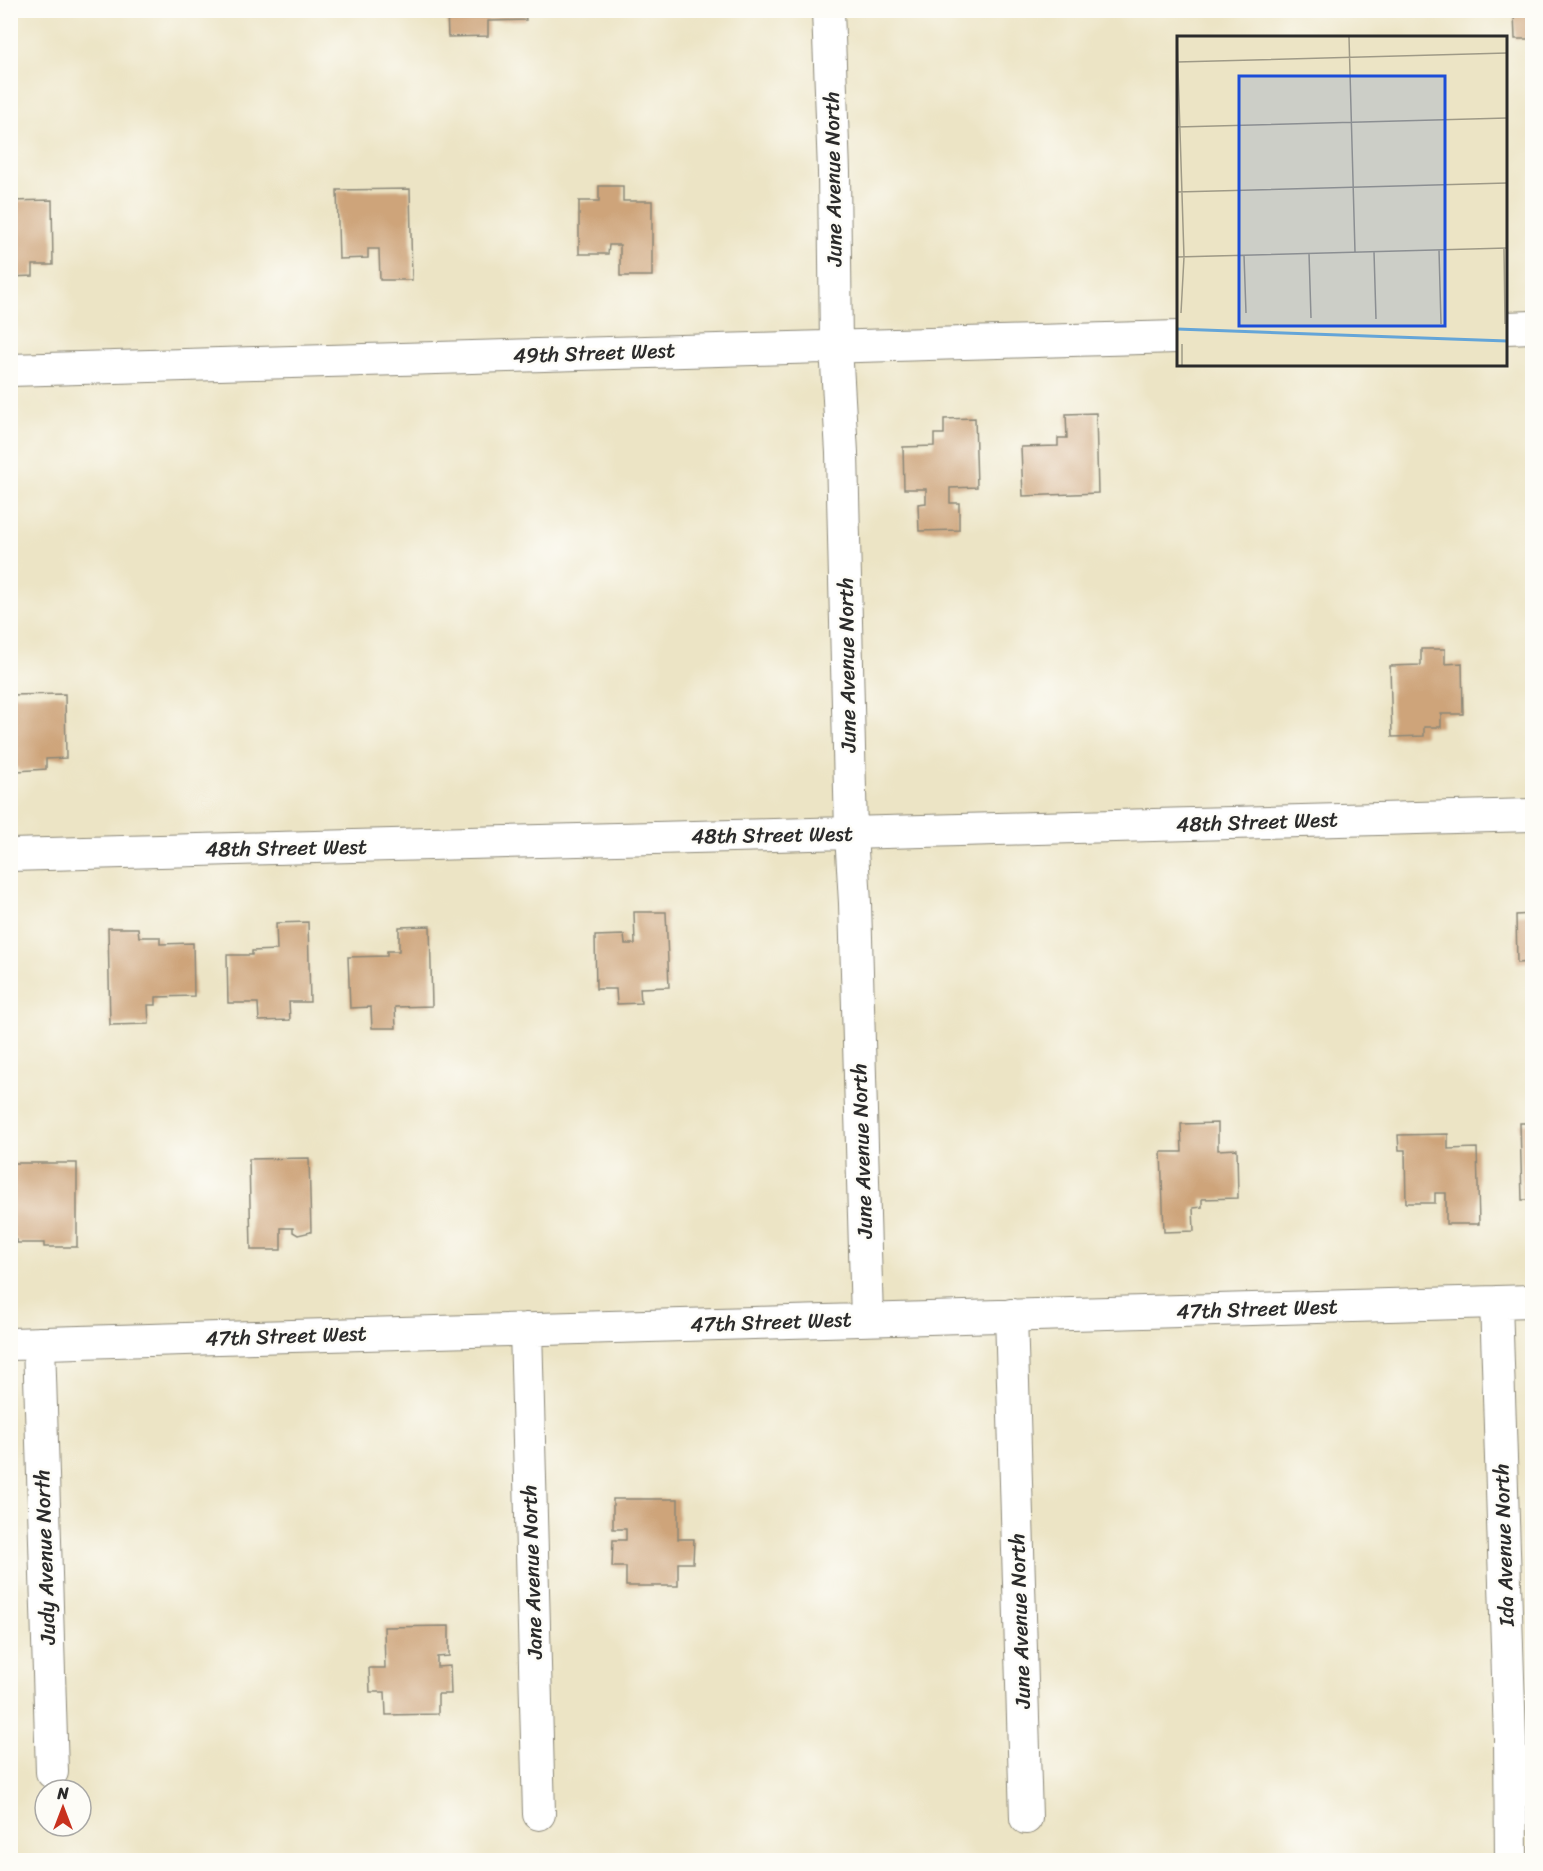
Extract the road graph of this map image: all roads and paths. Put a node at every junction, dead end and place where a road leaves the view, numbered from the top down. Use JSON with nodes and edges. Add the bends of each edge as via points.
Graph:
{"nodes":[{"id":1,"x":828,"y":10,"type":"edge"},
{"id":2,"x":1533,"y":327,"type":"edge"},
{"id":3,"x":1507,"y":328,"type":"edge"},
{"id":4,"x":1177,"y":337,"type":"edge"},
{"id":5,"x":836,"y":346,"type":"junction"},
{"id":6,"x":10,"y":370,"type":"edge"},
{"id":7,"x":1533,"y":815,"type":"edge"},
{"id":8,"x":851,"y":833,"type":"junction"},
{"id":9,"x":10,"y":855,"type":"edge"},
{"id":10,"x":1533,"y":1301,"type":"edge"},
{"id":11,"x":1496,"y":1302,"type":"junction"},
{"id":12,"x":1011,"y":1316,"type":"junction"},
{"id":13,"x":867,"y":1319,"type":"junction"},
{"id":14,"x":526,"y":1329,"type":"junction"},
{"id":15,"x":25,"y":1343,"type":"edge"},
{"id":16,"x":52,"y":1772,"type":"dead end"},
{"id":17,"x":539,"y":1815,"type":"dead end"},
{"id":18,"x":1026,"y":1818,"type":"dead end"},
{"id":19,"x":1511,"y":1859,"type":"dead end"}],
"edges":[{"from":1,"to":5,"type":"street","name":"June Avenue North"},
{"from":2,"to":3,"type":"street"},
{"from":4,"to":5,"type":"street","name":"49th Street West"},
{"from":5,"to":6,"type":"street","name":"49th Street West"},
{"from":5,"to":8,"type":"street","name":"June Avenue North"},
{"from":7,"to":8,"type":"street","name":"48th Street West"},
{"from":8,"to":9,"type":"street","name":"48th Street West"},
{"from":8,"to":13,"type":"street","name":"June Avenue North"},
{"from":10,"to":11,"type":"street","name":"47th Street West"},
{"from":11,"to":12,"type":"street","name":"47th Street West"},
{"from":11,"to":19,"type":"street","name":"Ida Avenue North"},
{"from":12,"to":13,"type":"street","name":"47th Street West"},
{"from":12,"to":18,"type":"street","name":"June Avenue North"},
{"from":13,"to":14,"type":"street","name":"47th Street West"},
{"from":14,"to":15,"type":"street","name":"47th Street West"},
{"from":14,"to":17,"type":"street","name":"Jane Avenue North"},
{"from":15,"to":16,"type":"street","name":"Judy Avenue North"}]}
